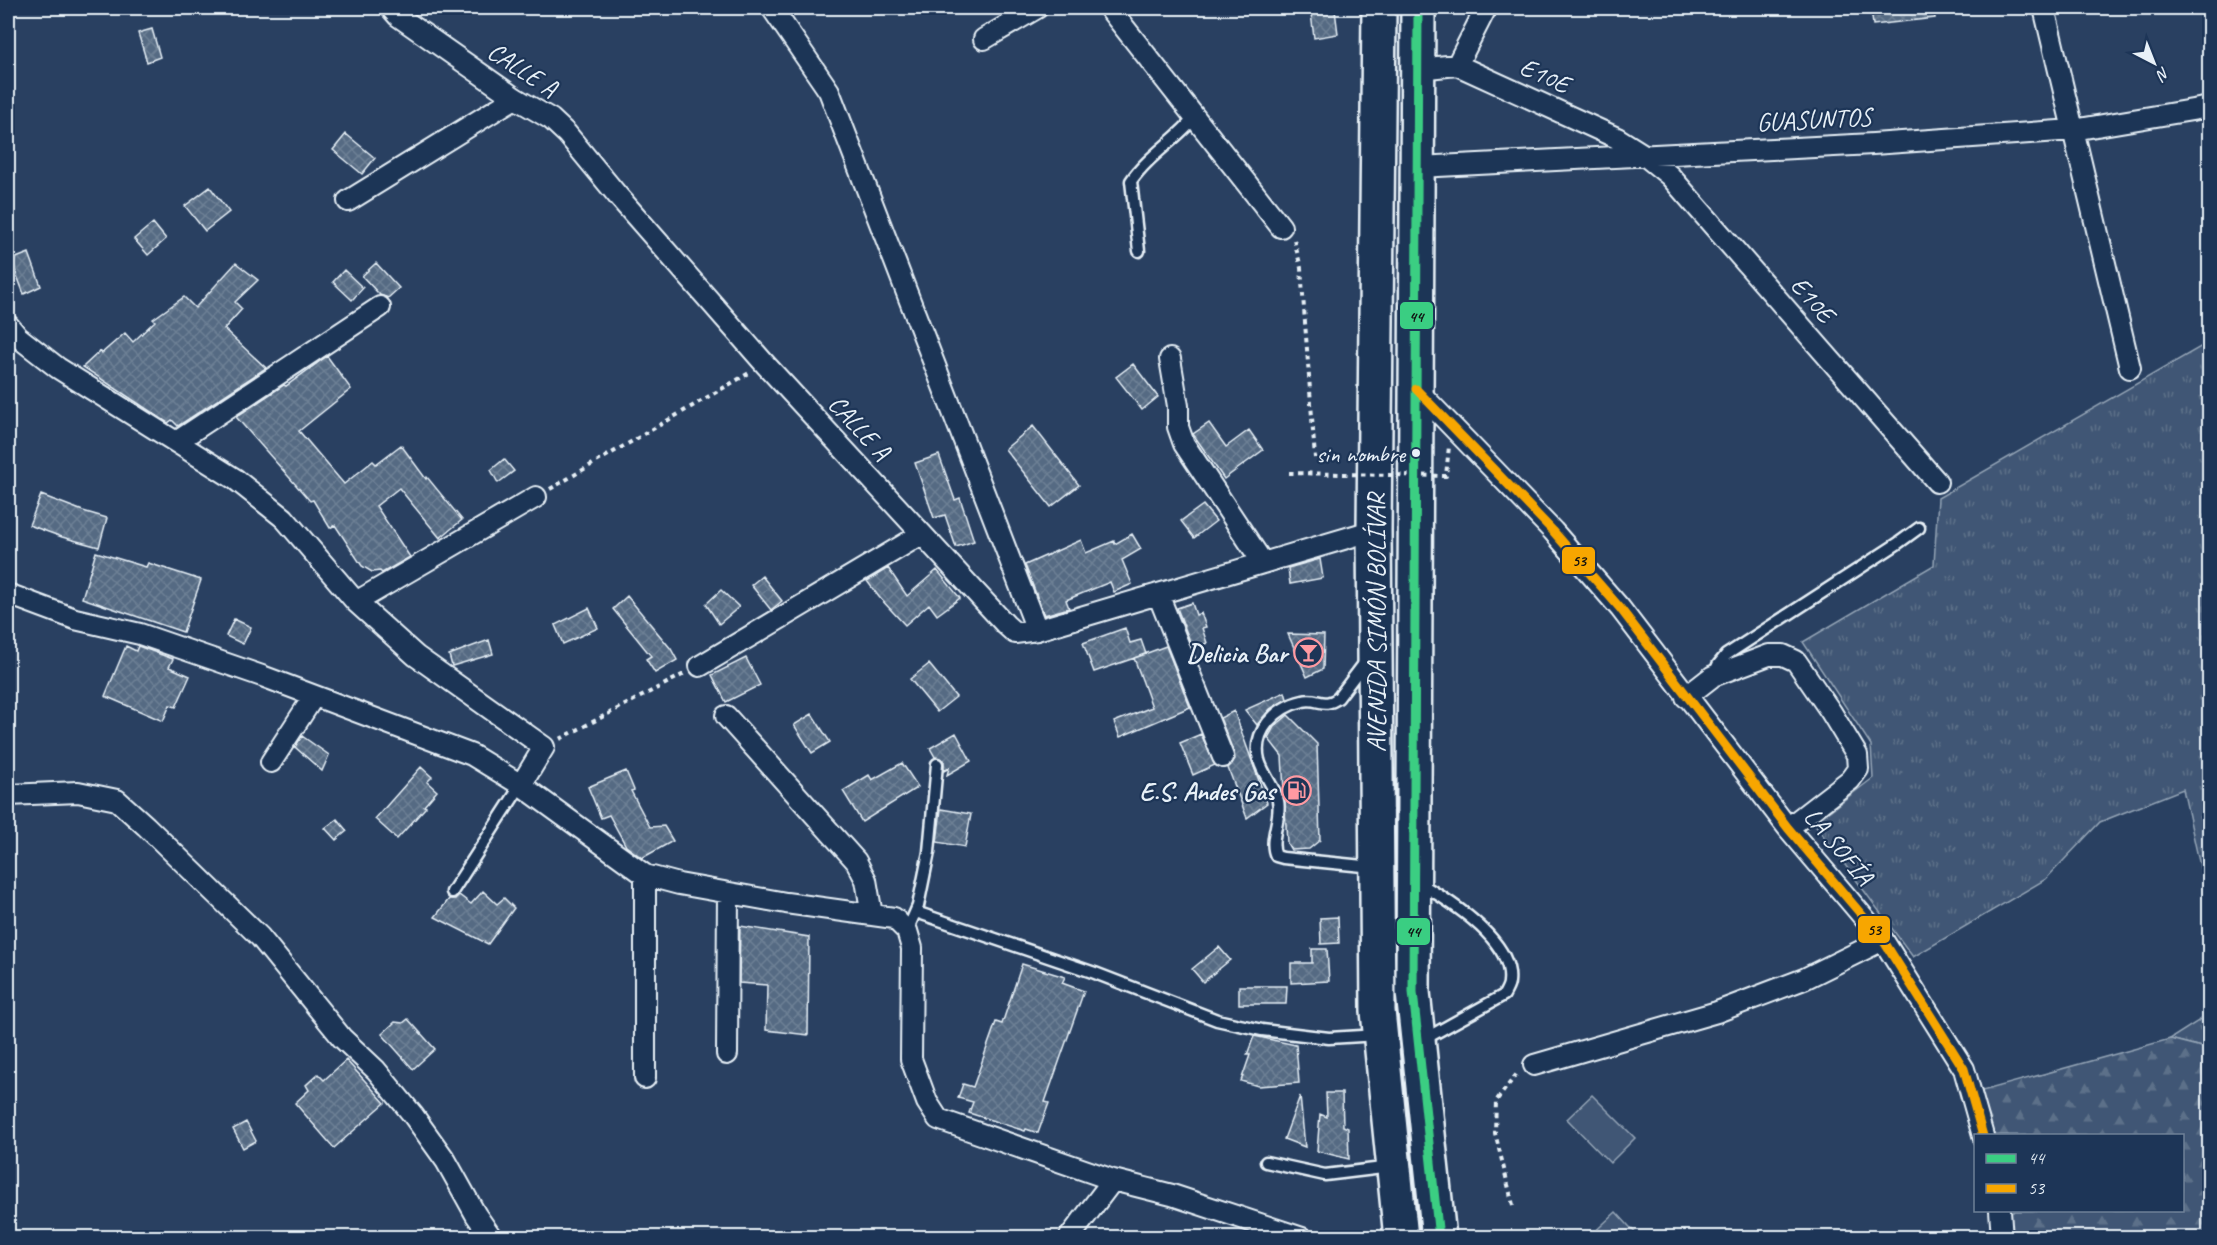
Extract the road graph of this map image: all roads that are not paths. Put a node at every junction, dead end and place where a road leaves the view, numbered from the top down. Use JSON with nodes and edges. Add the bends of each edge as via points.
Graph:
{"nodes":[{"id":1,"x":391,"y":8,"type":"edge"},
{"id":2,"x":772,"y":8,"type":"edge"},
{"id":3,"x":1036,"y":8,"type":"edge"},
{"id":4,"x":1109,"y":8,"type":"edge"},
{"id":5,"x":1379,"y":8,"type":"edge"},
{"id":6,"x":1418,"y":8,"type":"edge"},
{"id":7,"x":1486,"y":8,"type":"edge"},
{"id":8,"x":2044,"y":8,"type":"edge"},
{"id":9,"x":984,"y":39,"type":"dead end"},
{"id":10,"x":1457,"y":65,"type":"junction"},
{"id":11,"x":1418,"y":69,"type":"junction"},
{"id":12,"x":514,"y":99,"type":"junction"},
{"id":13,"x":2210,"y":107,"type":"edge"},
{"id":14,"x":1195,"y":117,"type":"junction"},
{"id":15,"x":2073,"y":130,"type":"junction"},
{"id":16,"x":1644,"y":155,"type":"junction"},
{"id":17,"x":1418,"y":167,"type":"junction"},
{"id":18,"x":348,"y":201,"type":"dead end"},
{"id":19,"x":1281,"y":227,"type":"road end"},
{"id":20,"x":1139,"y":250,"type":"dead end"},
{"id":21,"x":380,"y":307,"type":"dead end"},
{"id":22,"x":8,"y":325,"type":"edge"},
{"id":23,"x":1170,"y":359,"type":"dead end"},
{"id":24,"x":2130,"y":368,"type":"dead end"},
{"id":25,"x":1416,"y":389,"type":"junction"},
{"id":26,"x":176,"y":442,"type":"junction"},
{"id":27,"x":1937,"y":482,"type":"dead end"},
{"id":28,"x":536,"y":497,"type":"road end"},
{"id":29,"x":1919,"y":528,"type":"dead end"},
{"id":30,"x":1374,"y":530,"type":"junction"},
{"id":31,"x":922,"y":534,"type":"junction"},
{"id":32,"x":1263,"y":563,"type":"junction"},
{"id":33,"x":8,"y":594,"type":"edge"},
{"id":34,"x":1158,"y":594,"type":"junction"},
{"id":35,"x":356,"y":602,"type":"junction"},
{"id":36,"x":1037,"y":630,"type":"junction"},
{"id":37,"x":1375,"y":649,"type":"junction"},
{"id":38,"x":700,"y":666,"type":"road end"},
{"id":39,"x":1713,"y":676,"type":"junction"},
{"id":40,"x":314,"y":696,"type":"junction"},
{"id":41,"x":1686,"y":697,"type":"junction"},
{"id":42,"x":726,"y":717,"type":"dead end"},
{"id":43,"x":1223,"y":757,"type":"dead end"},
{"id":44,"x":271,"y":762,"type":"dead end"},
{"id":45,"x":937,"y":764,"type":"dead end"},
{"id":46,"x":521,"y":785,"type":"junction"},
{"id":47,"x":8,"y":795,"type":"edge"},
{"id":48,"x":1788,"y":828,"type":"junction"},
{"id":49,"x":1377,"y":868,"type":"junction"},
{"id":50,"x":645,"y":875,"type":"junction"},
{"id":51,"x":1413,"y":880,"type":"junction"},
{"id":52,"x":452,"y":892,"type":"dead end"},
{"id":53,"x":728,"y":893,"type":"junction"},
{"id":54,"x":916,"y":912,"type":"junction"},
{"id":55,"x":872,"y":915,"type":"junction"},
{"id":56,"x":907,"y":931,"type":"junction"},
{"id":57,"x":1883,"y":940,"type":"junction"},
{"id":58,"x":1381,"y":1035,"type":"junction"},
{"id":59,"x":1419,"y":1042,"type":"junction"},
{"id":60,"x":727,"y":1054,"type":"dead end"},
{"id":61,"x":1534,"y":1065,"type":"road end"},
{"id":62,"x":645,"y":1078,"type":"dead end"},
{"id":63,"x":1982,"y":1134,"type":"edge"},
{"id":64,"x":1266,"y":1162,"type":"dead end"},
{"id":65,"x":1394,"y":1167,"type":"junction"},
{"id":66,"x":1113,"y":1180,"type":"junction"},
{"id":67,"x":2000,"y":1212,"type":"edge"},
{"id":68,"x":492,"y":1238,"type":"edge"},
{"id":69,"x":1069,"y":1238,"type":"edge"},
{"id":70,"x":1302,"y":1238,"type":"edge"},
{"id":71,"x":1401,"y":1238,"type":"edge"},
{"id":72,"x":1438,"y":1238,"type":"edge"},
{"id":73,"x":2002,"y":1238,"type":"edge"}],
"edges":[{"from":1,"to":12,"type":"street","name":"CALLE A"},
{"from":2,"to":36,"type":"street","via":[[829,91]]},
{"from":3,"to":9,"type":"street"},
{"from":4,"to":14,"type":"street"},
{"from":5,"to":30,"type":"highway","name":"AVENIDA SIMÓN BOLÍVAR"},
{"from":6,"to":11,"type":"highway","name":"AVENIDA SIMÓN BOLÍVAR"},
{"from":7,"to":10,"type":"street"},
{"from":8,"to":15,"type":"street"},
{"from":10,"to":11,"type":"street"},
{"from":10,"to":16,"type":"street","name":"E10E","via":[[1617,138]]},
{"from":11,"to":17,"type":"highway","name":"AVENIDA SIMÓN BOLÍVAR"},
{"from":12,"to":18,"type":"street"},
{"from":12,"to":31,"type":"street","name":"CALLE A","via":[[551,119],[567,134],[765,364]]},
{"from":13,"to":15,"type":"street","name":"GUASUNTOS"},
{"from":14,"to":19,"type":"street"},
{"from":14,"to":20,"type":"lane","via":[[1131,181]]},
{"from":15,"to":16,"type":"street","name":"GUASUNTOS"},
{"from":15,"to":24,"type":"street"},
{"from":16,"to":17,"type":"street","name":"GUASUNTOS"},
{"from":16,"to":27,"type":"street","name":"E10E","via":[[1670,176]]},
{"from":17,"to":25,"type":"highway","name":"AVENIDA SIMÓN BOLÍVAR"},
{"from":21,"to":26,"type":"street"},
{"from":22,"to":26,"type":"street","via":[[58,368]]},
{"from":23,"to":32,"type":"street","via":[[1178,427],[1184,444]]},
{"from":25,"to":41,"type":"street","name":"LA SOFÍA","via":[[1553,531],[1620,608]]},
{"from":25,"to":51,"type":"highway","name":"AVENIDA SIMÓN BOLÍVAR"},
{"from":26,"to":35,"type":"street","via":[[235,479],[284,518]]},
{"from":28,"to":35,"type":"street"},
{"from":29,"to":39,"type":"lane","via":[[1726,656]]},
{"from":30,"to":32,"type":"street","name":"CALLE A"},
{"from":30,"to":37,"type":"highway","name":"AVENIDA SIMÓN BOLÍVAR"},
{"from":31,"to":36,"type":"street","name":"CALLE A","via":[[1011,629],[1016,633]]},
{"from":31,"to":38,"type":"street"},
{"from":32,"to":34,"type":"street","name":"CALLE A"},
{"from":33,"to":40,"type":"street","via":[[75,619],[140,634]]},
{"from":34,"to":36,"type":"street","name":"CALLE A"},
{"from":34,"to":43,"type":"street"},
{"from":35,"to":46,"type":"street","via":[[416,656],[544,747]]},
{"from":37,"to":49,"type":"highway","name":"AVENIDA SIMÓN BOLÍVAR"},
{"from":37,"to":49,"type":"lane","via":[[1338,698],[1326,704],[1311,700],[1297,703],[1273,716],[1258,739],[1259,759],[1279,804],[1273,848],[1276,855]]},
{"from":39,"to":41,"type":"street"},
{"from":39,"to":48,"type":"street","via":[[1769,655],[1783,655],[1796,661],[1857,755],[1858,769],[1850,780]]},
{"from":40,"to":44,"type":"street"},
{"from":40,"to":46,"type":"street","via":[[472,755]]},
{"from":41,"to":48,"type":"street","name":"LA SOFÍA"},
{"from":42,"to":55,"type":"street","via":[[856,861],[866,880]]},
{"from":45,"to":54,"type":"lane","via":[[932,831]]},
{"from":46,"to":50,"type":"street"},
{"from":46,"to":52,"type":"lane"},
{"from":47,"to":68,"type":"street","via":[[78,792],[117,800],[139,819],[260,937],[334,1029],[376,1070],[446,1161]]},
{"from":48,"to":57,"type":"street","name":"LA SOFÍA"},
{"from":49,"to":58,"type":"highway","name":"AVENIDA SIMÓN BOLÍVAR"},
{"from":50,"to":53,"type":"street"},
{"from":50,"to":62,"type":"street"},
{"from":51,"to":59,"type":"highway","name":"AVENIDA SIMÓN BOLÍVAR","via":[[1413,992]]},
{"from":51,"to":59,"type":"lane","via":[[1453,903],[1483,928],[1507,963],[1509,983],[1504,995]]},
{"from":53,"to":55,"type":"street"},
{"from":53,"to":60,"type":"street"},
{"from":54,"to":56,"type":"lane"},
{"from":54,"to":58,"type":"lane","via":[[1095,973],[1217,1020],[1329,1038]]},
{"from":55,"to":56,"type":"street","via":[[894,918]]},
{"from":56,"to":66,"type":"street","via":[[912,948],[911,1059],[927,1102],[938,1119]]},
{"from":57,"to":61,"type":"street","via":[[1804,979],[1718,1012]]},
{"from":57,"to":63,"type":"street","name":"LA SOFÍA","via":[[1964,1069]]},
{"from":58,"to":65,"type":"highway","name":"AVENIDA SIMÓN BOLÍVAR"},
{"from":59,"to":72,"type":"highway","name":"AVENIDA SIMÓN BOLÍVAR"},
{"from":64,"to":65,"type":"lane","via":[[1325,1175]]},
{"from":65,"to":71,"type":"highway","name":"AVENIDA SIMÓN BOLÍVAR"},
{"from":66,"to":69,"type":"street"},
{"from":66,"to":70,"type":"street"},
{"from":67,"to":73,"type":"street"}]}
